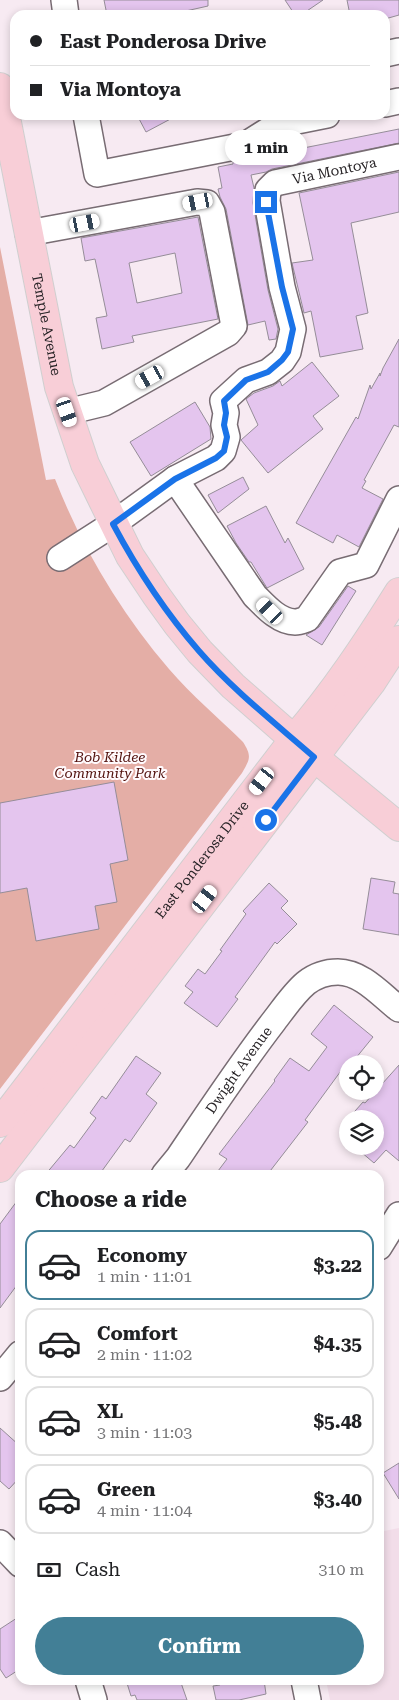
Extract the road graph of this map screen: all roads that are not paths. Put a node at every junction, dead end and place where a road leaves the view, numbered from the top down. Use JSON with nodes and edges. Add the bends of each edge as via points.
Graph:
{"nodes":[{"id":1,"x":0,"y":88,"type":"edge"},
{"id":2,"x":87,"y":120,"type":"edge"},
{"id":3,"x":302,"y":120,"type":"edge"},
{"id":4,"x":399,"y":157,"type":"edge"},
{"id":5,"x":28,"y":233,"type":"junction"},
{"id":6,"x":67,"y":412,"type":"junction"},
{"id":7,"x":175,"y":479,"type":"junction"},
{"id":8,"x":399,"y":499,"type":"edge"},
{"id":9,"x":113,"y":524,"type":"junction"},
{"id":10,"x":60,"y":558,"type":"dead end"},
{"id":11,"x":399,"y":592,"type":"edge"},
{"id":12,"x":399,"y":640,"type":"edge"},
{"id":13,"x":294,"y":739,"type":"junction"},
{"id":14,"x":314,"y":757,"type":"junction"},
{"id":15,"x":399,"y":827,"type":"edge"},
{"id":16,"x":399,"y":1009,"type":"edge"},
{"id":17,"x":0,"y":1123,"type":"edge"},
{"id":18,"x":0,"y":1168,"type":"edge"},
{"id":19,"x":168,"y":1170,"type":"edge"},
{"id":20,"x":399,"y":1215,"type":"edge"},
{"id":21,"x":384,"y":1239,"type":"edge"},
{"id":22,"x":15,"y":1360,"type":"edge"},
{"id":23,"x":0,"y":1378,"type":"edge"},
{"id":24,"x":0,"y":1543,"type":"edge"},
{"id":25,"x":15,"y":1559,"type":"edge"},
{"id":26,"x":90,"y":1685,"type":"edge"},
{"id":27,"x":305,"y":1685,"type":"edge"},
{"id":28,"x":94,"y":1700,"type":"edge"},
{"id":29,"x":308,"y":1700,"type":"edge"}],
"edges":[{"from":1,"to":5,"type":"main road","name":"Temple Avenue"},
{"from":2,"to":3,"type":"street","via":[[97,174],[245,145],[277,125]]},
{"from":4,"to":7,"type":"street","name":"Via Montoya","via":[[275,183],[268,190],[266,202],[293,329],[288,352],[268,372],[246,380],[224,401],[227,437],[224,451]]},
{"from":5,"to":6,"type":"main road","name":"Temple Avenue"},
{"from":5,"to":6,"type":"street","via":[[198,202],[207,203],[212,212],[234,326],[228,333],[104,403]]},
{"from":6,"to":9,"type":"main road","name":"Temple Avenue","via":[[85,464]]},
{"from":7,"to":8,"type":"street","via":[[255,596],[270,611],[295,622],[307,619],[340,572],[366,565]]},
{"from":7,"to":9,"type":"street","name":"Via Montoya"},
{"from":9,"to":10,"type":"street","name":"Via Montoya"},
{"from":9,"to":13,"type":"main road","name":"Temple Avenue","via":[[156,595],[200,652],[233,686]]},
{"from":11,"to":13,"type":"main road","name":"East Ponderosa Drive","via":[[365,647],[318,712]]},
{"from":12,"to":14,"type":"main road","name":"East Ponderosa Drive","via":[[371,683]]},
{"from":13,"to":14,"type":"main road","name":"Temple Avenue"},
{"from":13,"to":17,"type":"main road","name":"East Ponderosa Drive"},
{"from":14,"to":15,"type":"main road","name":"Temple Avenue"},
{"from":14,"to":18,"type":"main road","name":"East Ponderosa Drive"},
{"from":16,"to":19,"type":"street","name":"Dwight Avenue","via":[[349,973],[322,974],[308,982],[264,1035]]},
{"from":20,"to":21,"type":"street"},
{"from":22,"to":23,"type":"street"},
{"from":24,"to":25,"type":"street"},
{"from":26,"to":28,"type":"street"},
{"from":27,"to":29,"type":"street"}]}
